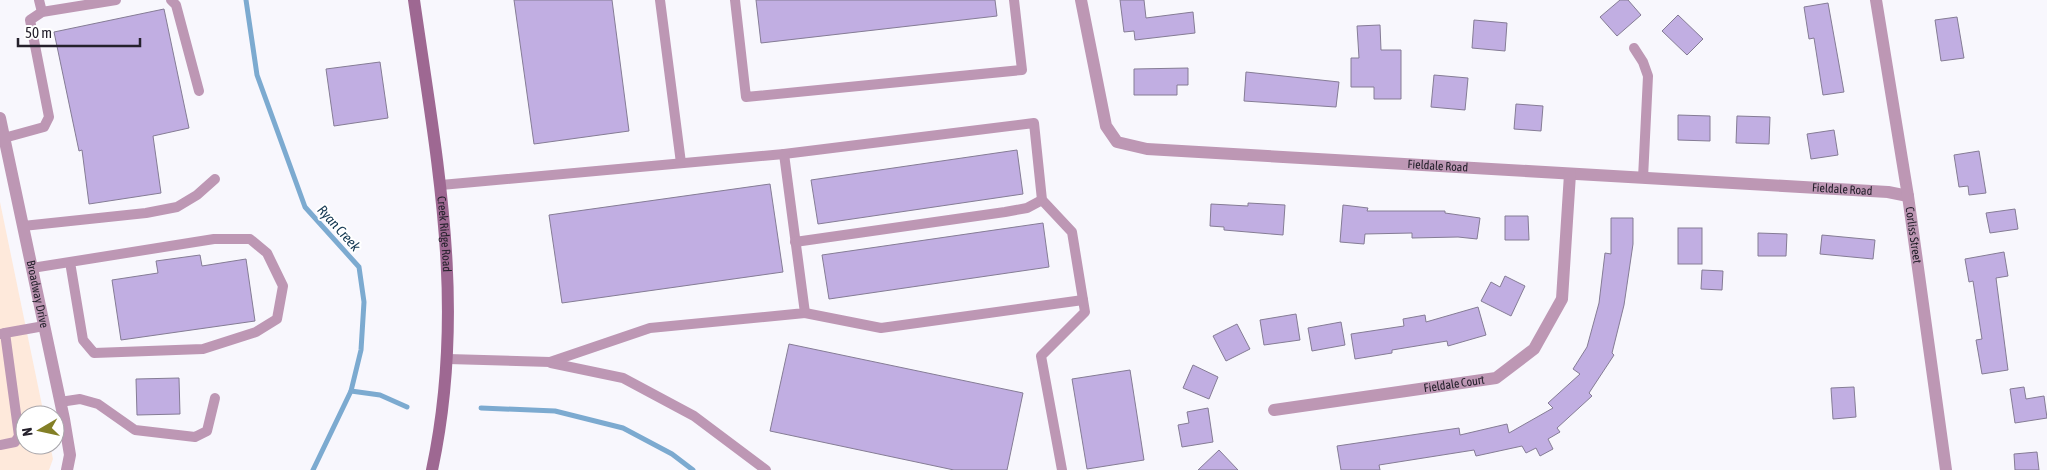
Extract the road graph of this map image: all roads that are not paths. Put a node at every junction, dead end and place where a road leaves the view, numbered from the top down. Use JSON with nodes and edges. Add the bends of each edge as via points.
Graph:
{"nodes":[{"id":1,"x":40,"y":0,"type":"edge"},
{"id":2,"x":116,"y":0,"type":"edge"},
{"id":3,"x":171,"y":0,"type":"edge"},
{"id":4,"x":414,"y":0,"type":"edge"},
{"id":5,"x":660,"y":0,"type":"edge"},
{"id":6,"x":735,"y":0,"type":"edge"},
{"id":7,"x":1014,"y":0,"type":"edge"},
{"id":8,"x":1081,"y":0,"type":"edge"},
{"id":9,"x":1876,"y":0,"type":"edge"},
{"id":10,"x":42,"y":12,"type":"junction"},
{"id":11,"x":1634,"y":48,"type":"dead end"},
{"id":12,"x":199,"y":91,"type":"dead end"},
{"id":13,"x":0,"y":118,"type":"edge"},
{"id":14,"x":4,"y":138,"type":"junction"},
{"id":15,"x":784,"y":154,"type":"junction"},
{"id":16,"x":681,"y":163,"type":"junction"},
{"id":17,"x":1570,"y":174,"type":"junction"},
{"id":18,"x":1643,"y":178,"type":"junction"},
{"id":19,"x":215,"y":179,"type":"dead end"},
{"id":20,"x":441,"y":185,"type":"junction"},
{"id":21,"x":1908,"y":196,"type":"junction"},
{"id":22,"x":1042,"y":200,"type":"junction"},
{"id":23,"x":23,"y":226,"type":"junction"},
{"id":24,"x":795,"y":242,"type":"junction"},
{"id":25,"x":70,"y":262,"type":"junction"},
{"id":26,"x":32,"y":268,"type":"junction"},
{"id":27,"x":1083,"y":300,"type":"junction"},
{"id":28,"x":805,"y":313,"type":"junction"},
{"id":29,"x":44,"y":326,"type":"junction"},
{"id":30,"x":2,"y":333,"type":"edge"},
{"id":31,"x":448,"y":359,"type":"junction"},
{"id":32,"x":550,"y":362,"type":"junction"},
{"id":33,"x":215,"y":398,"type":"dead end"},
{"id":34,"x":60,"y":402,"type":"junction"},
{"id":35,"x":1274,"y":410,"type":"dead end"},
{"id":36,"x":0,"y":445,"type":"edge"},
{"id":37,"x":67,"y":470,"type":"edge"},
{"id":38,"x":432,"y":470,"type":"edge"},
{"id":39,"x":766,"y":470,"type":"edge"},
{"id":40,"x":1062,"y":470,"type":"edge"},
{"id":41,"x":1946,"y":470,"type":"edge"}],
"edges":[{"from":1,"to":10,"type":"lane"},
{"from":2,"to":10,"type":"lane"},
{"from":3,"to":12,"type":"lane","via":[[176,5]]},
{"from":4,"to":20,"type":"main road","name":"Creek Ridge Road"},
{"from":5,"to":16,"type":"lane"},
{"from":6,"to":7,"type":"lane","via":[[746,97],[1022,70]]},
{"from":8,"to":17,"type":"street","name":"Fieldale Road","via":[[1106,126],[1117,142],[1147,149]]},
{"from":9,"to":21,"type":"street","name":"Corliss Street"},
{"from":10,"to":14,"type":"lane","via":[[30,20],[49,117],[44,127]]},
{"from":11,"to":18,"type":"lane","via":[[1644,62],[1648,76]]},
{"from":13,"to":14,"type":"street","name":"Broadway Drive"},
{"from":14,"to":23,"type":"street","name":"Broadway Drive"},
{"from":15,"to":16,"type":"lane"},
{"from":15,"to":22,"type":"lane","via":[[1034,123]]},
{"from":15,"to":24,"type":"lane"},
{"from":16,"to":20,"type":"lane"},
{"from":17,"to":18,"type":"street","name":"Fieldale Road"},
{"from":17,"to":35,"type":"street","name":"Fieldale Court","via":[[1562,299],[1534,349],[1496,378]]},
{"from":18,"to":21,"type":"street","name":"Fieldale Road","via":[[1888,192]]},
{"from":19,"to":23,"type":"lane","via":[[177,207]]},
{"from":20,"to":31,"type":"main road","name":"Creek Ridge Road","via":[[449,273]]},
{"from":21,"to":41,"type":"street","name":"Corliss Street"},
{"from":22,"to":24,"type":"lane","via":[[1027,208],[1004,212]]},
{"from":22,"to":27,"type":"lane","via":[[1072,232]]},
{"from":23,"to":26,"type":"street","name":"Broadway Drive"},
{"from":24,"to":28,"type":"lane"},
{"from":25,"to":25,"type":"lane","via":[[214,239],[250,239],[267,253],[284,286],[277,319],[256,332],[203,349],[94,354],[83,340]]},
{"from":25,"to":26,"type":"lane"},
{"from":26,"to":29,"type":"street","name":"Broadway Drive"},
{"from":27,"to":28,"type":"lane","via":[[881,328]]},
{"from":27,"to":40,"type":"lane","via":[[1085,312],[1041,356]]},
{"from":28,"to":32,"type":"lane","via":[[650,328]]},
{"from":29,"to":30,"type":"lane"},
{"from":29,"to":34,"type":"street","name":"Broadway Drive"},
{"from":30,"to":36,"type":"lane","via":[[19,436],[15,442]]},
{"from":31,"to":32,"type":"lane"},
{"from":31,"to":38,"type":"main road","name":"Creek Ridge Road"},
{"from":32,"to":39,"type":"lane","via":[[623,378],[694,416]]},
{"from":33,"to":34,"type":"lane","via":[[207,431],[195,437],[135,430],[98,404],[80,399]]},
{"from":34,"to":37,"type":"street","name":"Broadway Drive","via":[[70,455]]}]}
